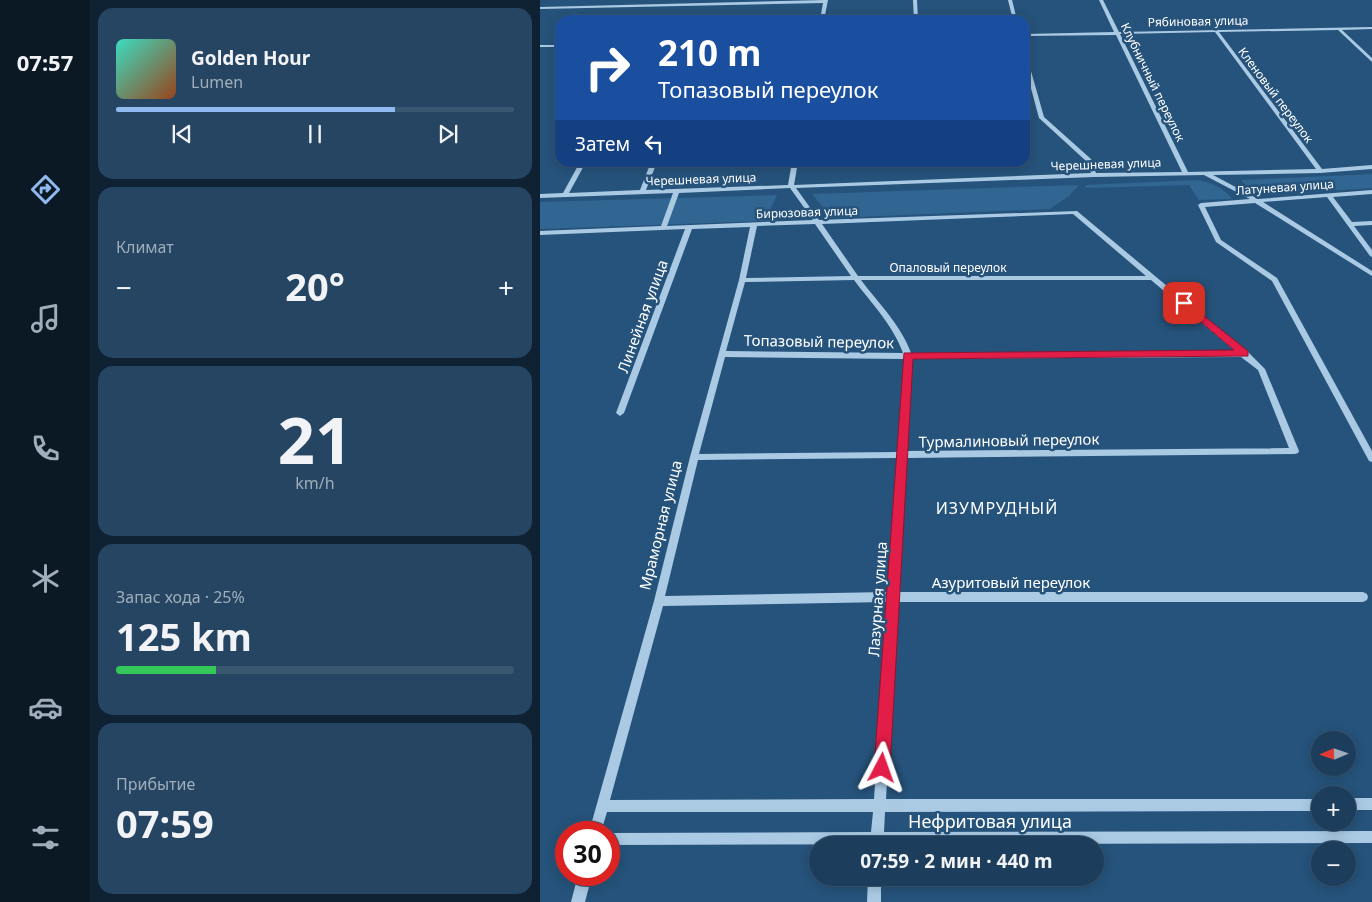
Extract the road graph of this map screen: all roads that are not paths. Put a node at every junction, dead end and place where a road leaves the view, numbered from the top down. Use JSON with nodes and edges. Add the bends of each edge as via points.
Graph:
{"nodes":[{"id":1,"x":915,"y":0,"type":"edge"},
{"id":2,"x":1010,"y":0,"type":"edge"},
{"id":3,"x":1101,"y":0,"type":"edge"},
{"id":4,"x":826,"y":1,"type":"edge"},
{"id":5,"x":540,"y":8,"type":"edge"},
{"id":6,"x":823,"y":15,"type":"edge"},
{"id":7,"x":916,"y":15,"type":"edge"},
{"id":8,"x":1014,"y":15,"type":"edge"},
{"id":9,"x":1338,"y":28,"type":"junction"},
{"id":10,"x":1372,"y":28,"type":"edge"},
{"id":11,"x":1216,"y":31,"type":"junction"},
{"id":12,"x":1118,"y":33,"type":"junction"},
{"id":13,"x":1030,"y":36,"type":"edge"},
{"id":14,"x":555,"y":46,"type":"edge"},
{"id":15,"x":541,"y":47,"type":"edge"},
{"id":16,"x":1372,"y":61,"type":"edge"},
{"id":17,"x":1030,"y":75,"type":"edge"},
{"id":18,"x":580,"y":167,"type":"edge"},
{"id":19,"x":652,"y":167,"type":"edge"},
{"id":20,"x":794,"y":167,"type":"edge"},
{"id":21,"x":1372,"y":167,"type":"edge"},
{"id":22,"x":1320,"y":171,"type":"junction"},
{"id":23,"x":1186,"y":173,"type":"junction"},
{"id":24,"x":1205,"y":173,"type":"junction"},
{"id":25,"x":1094,"y":175,"type":"junction"},
{"id":26,"x":791,"y":186,"type":"junction"},
{"id":27,"x":677,"y":191,"type":"junction"},
{"id":28,"x":642,"y":192,"type":"junction"},
{"id":29,"x":1372,"y":192,"type":"edge"},
{"id":30,"x":565,"y":195,"type":"junction"},
{"id":31,"x":1329,"y":195,"type":"junction"},
{"id":32,"x":540,"y":196,"type":"edge"},
{"id":33,"x":1257,"y":201,"type":"junction"},
{"id":34,"x":1201,"y":205,"type":"joint"},
{"id":35,"x":819,"y":223,"type":"junction"},
{"id":36,"x":1372,"y":223,"type":"edge"},
{"id":37,"x":1349,"y":224,"type":"junction"},
{"id":38,"x":754,"y":225,"type":"junction"},
{"id":39,"x":689,"y":228,"type":"junction"},
{"id":40,"x":663,"y":229,"type":"junction"},
{"id":41,"x":540,"y":232,"type":"edge"},
{"id":42,"x":1372,"y":255,"type":"edge"},
{"id":43,"x":1372,"y":274,"type":"edge"},
{"id":44,"x":855,"y":278,"type":"junction"},
{"id":45,"x":1154,"y":278,"type":"junction"},
{"id":46,"x":742,"y":280,"type":"junction"},
{"id":47,"x":722,"y":354,"type":"junction"},
{"id":48,"x":1245,"y":354,"type":"junction"},
{"id":49,"x":908,"y":356,"type":"junction"},
{"id":50,"x":620,"y":413,"type":"dead end"},
{"id":51,"x":901,"y":455,"type":"junction"},
{"id":52,"x":694,"y":456,"type":"junction"},
{"id":53,"x":1372,"y":459,"type":"edge"},
{"id":54,"x":893,"y":597,"type":"junction"},
{"id":55,"x":1363,"y":597,"type":"dead end"},
{"id":56,"x":659,"y":601,"type":"junction"},
{"id":57,"x":1311,"y":804,"type":"edge"},
{"id":58,"x":1356,"y":804,"type":"edge"},
{"id":59,"x":1372,"y":804,"type":"edge"},
{"id":60,"x":602,"y":806,"type":"junction"},
{"id":61,"x":879,"y":806,"type":"junction"},
{"id":62,"x":599,"y":821,"type":"edge"},
{"id":63,"x":877,"y":836,"type":"edge"},
{"id":64,"x":1372,"y":837,"type":"edge"},
{"id":65,"x":620,"y":839,"type":"edge"},
{"id":66,"x":1104,"y":840,"type":"edge"},
{"id":67,"x":809,"y":841,"type":"edge"},
{"id":68,"x":582,"y":886,"type":"edge"},
{"id":69,"x":875,"y":886,"type":"edge"},
{"id":70,"x":578,"y":902,"type":"edge"},
{"id":71,"x":874,"y":902,"type":"edge"}],
"edges":[{"from":1,"to":7,"type":"street"},
{"from":2,"to":8,"type":"street"},
{"from":3,"to":12,"type":"street","name":"Клубничный переулок"},
{"from":4,"to":5,"type":"street"},
{"from":4,"to":6,"type":"street"},
{"from":9,"to":10,"type":"street","name":"Рябиновая улица"},
{"from":9,"to":11,"type":"street","name":"Рябиновая улица"},
{"from":9,"to":16,"type":"street"},
{"from":11,"to":12,"type":"street","name":"Рябиновая улица"},
{"from":11,"to":22,"type":"street","name":"Кленовый переулок"},
{"from":12,"to":13,"type":"street","name":"Рябиновая улица"},
{"from":12,"to":23,"type":"street","name":"Клубничный переулок"},
{"from":14,"to":15,"type":"street"},
{"from":17,"to":25,"type":"street","via":[[1042,118],[1090,160]]},
{"from":18,"to":30,"type":"street"},
{"from":19,"to":28,"type":"street"},
{"from":20,"to":26,"type":"street"},
{"from":21,"to":22,"type":"street","name":"Черешневая улица"},
{"from":22,"to":24,"type":"street","name":"Черешневая улица"},
{"from":23,"to":24,"type":"street","name":"Черешневая улица"},
{"from":23,"to":25,"type":"street","name":"Черешневая улица"},
{"from":24,"to":33,"type":"street"},
{"from":25,"to":26,"type":"street","name":"Черешневая улица"},
{"from":26,"to":27,"type":"street","name":"Черешневая улица"},
{"from":26,"to":35,"type":"street"},
{"from":27,"to":28,"type":"street","name":"Черешневая улица"},
{"from":27,"to":40,"type":"street"},
{"from":28,"to":30,"type":"street","name":"Черешневая улица"},
{"from":29,"to":31,"type":"street","name":"Латуневая улица"},
{"from":30,"to":32,"type":"street","name":"Черешневая улица"},
{"from":31,"to":33,"type":"street","name":"Латуневая улица"},
{"from":31,"to":37,"type":"street"},
{"from":33,"to":34,"type":"street","name":"Латуневая улица"},
{"from":33,"to":43,"type":"street"},
{"from":34,"to":53,"type":"street","via":[[1218,241],[1275,280]]},
{"from":35,"to":38,"type":"street","name":"Бирюзовая улица"},
{"from":35,"to":44,"type":"street"},
{"from":35,"to":45,"type":"street","name":"Бирюзовая улица","via":[[1075,212]]},
{"from":36,"to":37,"type":"street"},
{"from":37,"to":42,"type":"street"},
{"from":38,"to":39,"type":"street","name":"Бирюзовая улица"},
{"from":38,"to":46,"type":"street","name":"Мраморная улица"},
{"from":39,"to":40,"type":"street","name":"Бирюзовая улица"},
{"from":39,"to":50,"type":"street","name":"Линейная улица"},
{"from":40,"to":41,"type":"street","name":"Бирюзовая улица"},
{"from":44,"to":45,"type":"street","name":"Опаловый переулок"},
{"from":44,"to":46,"type":"street","name":"Опаловый переулок"},
{"from":44,"to":49,"type":"street","via":[[904,341]]},
{"from":45,"to":48,"type":"street"},
{"from":46,"to":47,"type":"street","name":"Мраморная улица"},
{"from":47,"to":49,"type":"street","name":"Топазовый переулок"},
{"from":47,"to":52,"type":"street","name":"Мраморная улица"},
{"from":48,"to":49,"type":"street","name":"Топазовый переулок"},
{"from":48,"to":51,"type":"street","name":"Турмалиновый переулок","via":[[1261,369],[1295,451]]},
{"from":49,"to":51,"type":"street","name":"Лазурная улица"},
{"from":51,"to":52,"type":"street","name":"Турмалиновый переулок"},
{"from":51,"to":54,"type":"street","name":"Лазурная улица"},
{"from":52,"to":56,"type":"street","name":"Мраморная улица"},
{"from":54,"to":55,"type":"street","name":"Азуритовый переулок"},
{"from":54,"to":56,"type":"street","name":"Азуритовый переулок"},
{"from":54,"to":61,"type":"street","name":"Лазурная улица"},
{"from":56,"to":60,"type":"street","name":"Мраморная улица"},
{"from":57,"to":61,"type":"street","name":"Нефритовая улица"},
{"from":58,"to":59,"type":"street"},
{"from":60,"to":61,"type":"street","name":"Нефритовая улица"},
{"from":60,"to":62,"type":"street","name":"Мраморная улица"},
{"from":61,"to":63,"type":"street","name":"Лазурная улица"},
{"from":64,"to":66,"type":"street","name":"Нефритовая улица"},
{"from":65,"to":67,"type":"street","name":"Нефритовая улица"},
{"from":68,"to":70,"type":"street"},
{"from":69,"to":71,"type":"street"}]}
